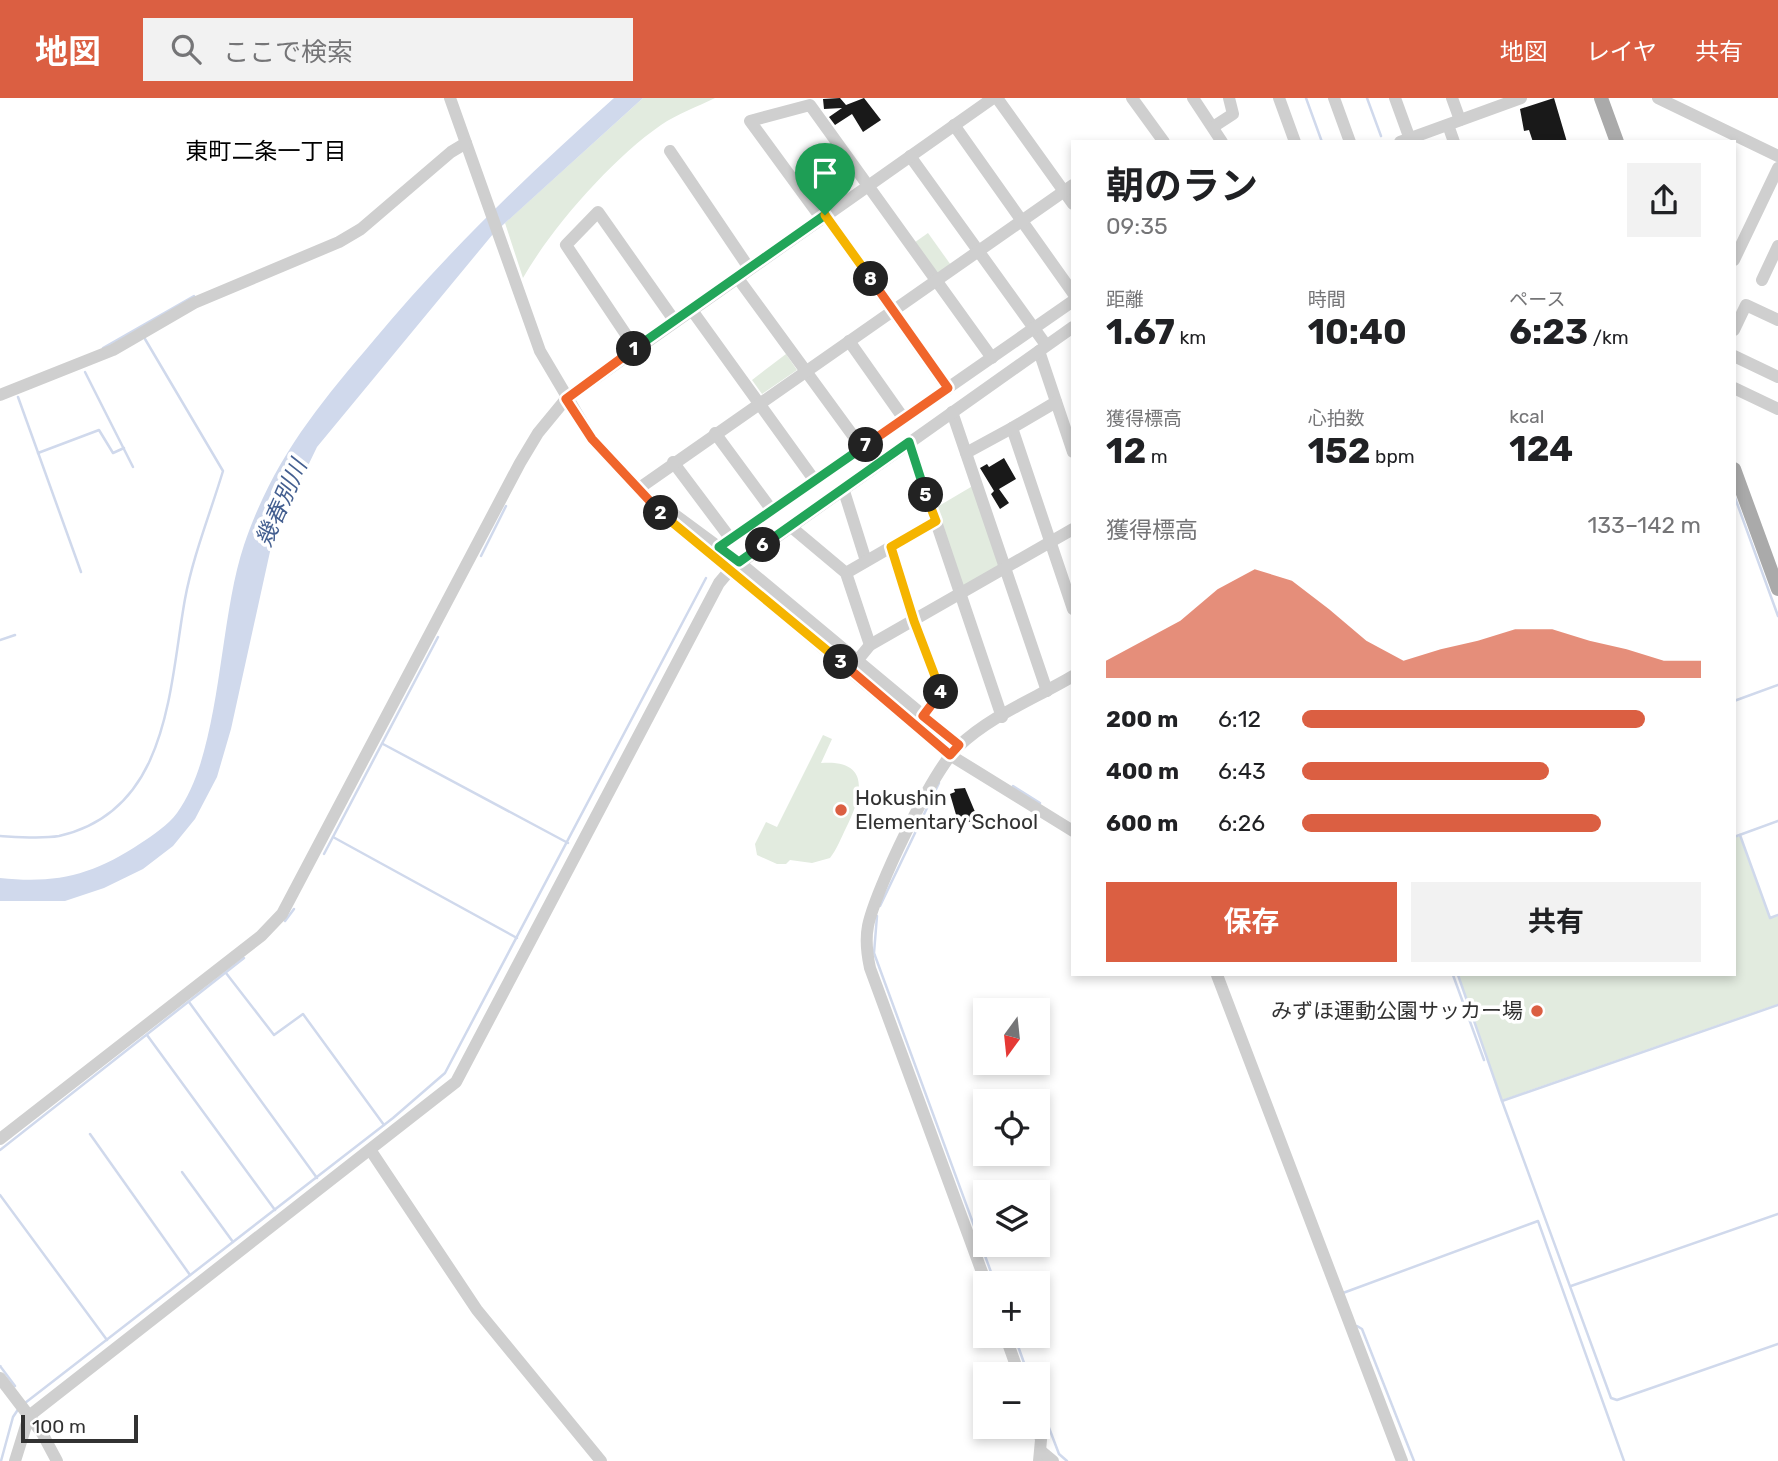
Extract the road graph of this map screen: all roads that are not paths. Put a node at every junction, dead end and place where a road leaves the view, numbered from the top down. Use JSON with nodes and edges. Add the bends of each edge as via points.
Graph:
{"nodes":[{"id":1,"x":450,"y":98,"type":"edge"},
{"id":2,"x":995,"y":98,"type":"edge"},
{"id":3,"x":1132,"y":98,"type":"edge"},
{"id":4,"x":1192,"y":98,"type":"edge"},
{"id":5,"x":1228,"y":98,"type":"edge"},
{"id":6,"x":1279,"y":98,"type":"edge"},
{"id":7,"x":1335,"y":98,"type":"edge"},
{"id":8,"x":1395,"y":98,"type":"edge"},
{"id":9,"x":1452,"y":98,"type":"edge"},
{"id":10,"x":1520,"y":98,"type":"edge"},
{"id":11,"x":1601,"y":98,"type":"edge"},
{"id":12,"x":1658,"y":98,"type":"edge"},
{"id":13,"x":1454,"y":122,"type":"junction"},
{"id":14,"x":954,"y":125,"type":"junction"},
{"id":15,"x":1213,"y":127,"type":"junction"},
{"id":16,"x":1163,"y":140,"type":"edge"},
{"id":17,"x":1221,"y":140,"type":"edge"},
{"id":18,"x":1294,"y":140,"type":"edge"},
{"id":19,"x":1349,"y":140,"type":"edge"},
{"id":20,"x":1407,"y":140,"type":"edge"},
{"id":21,"x":1409,"y":140,"type":"edge"},
{"id":22,"x":1454,"y":140,"type":"edge"},
{"id":23,"x":1616,"y":140,"type":"edge"},
{"id":24,"x":466,"y":143,"type":"junction"},
{"id":25,"x":670,"y":151,"type":"dead end"},
{"id":26,"x":910,"y":156,"type":"junction"},
{"id":27,"x":1778,"y":156,"type":"edge"},
{"id":28,"x":1778,"y":168,"type":"edge"},
{"id":29,"x":867,"y":186,"type":"junction"},
{"id":30,"x":1068,"y":188,"type":"edge"},
{"id":31,"x":823,"y":217,"type":"junction"},
{"id":32,"x":1022,"y":221,"type":"junction"},
{"id":33,"x":1778,"y":246,"type":"edge"},
{"id":34,"x":980,"y":251,"type":"junction"},
{"id":35,"x":1736,"y":256,"type":"edge"},
{"id":36,"x":749,"y":268,"type":"junction"},
{"id":37,"x":737,"y":277,"type":"junction"},
{"id":38,"x":1762,"y":280,"type":"dead end"},
{"id":39,"x":936,"y":282,"type":"junction"},
{"id":40,"x":1071,"y":290,"type":"edge"},
{"id":41,"x":1071,"y":302,"type":"edge"},
{"id":42,"x":691,"y":309,"type":"junction"},
{"id":43,"x":893,"y":311,"type":"junction"},
{"id":44,"x":674,"y":320,"type":"junction"},
{"id":45,"x":1778,"y":320,"type":"edge"},
{"id":46,"x":1736,"y":326,"type":"edge"},
{"id":47,"x":1071,"y":328,"type":"edge"},
{"id":48,"x":1034,"y":329,"type":"junction"},
{"id":49,"x":849,"y":341,"type":"junction"},
{"id":50,"x":635,"y":348,"type":"junction"},
{"id":51,"x":1042,"y":348,"type":"junction"},
{"id":52,"x":1736,"y":357,"type":"edge"},
{"id":53,"x":992,"y":358,"type":"junction"},
{"id":54,"x":806,"y":370,"type":"junction"},
{"id":55,"x":1778,"y":377,"type":"edge"},
{"id":56,"x":948,"y":388,"type":"junction"},
{"id":57,"x":1736,"y":389,"type":"edge"},
{"id":58,"x":0,"y":395,"type":"edge"},
{"id":59,"x":566,"y":399,"type":"junction"},
{"id":60,"x":1056,"y":402,"type":"junction"},
{"id":61,"x":759,"y":403,"type":"junction"},
{"id":62,"x":1778,"y":409,"type":"edge"},
{"id":63,"x":952,"y":412,"type":"junction"},
{"id":64,"x":904,"y":419,"type":"junction"},
{"id":65,"x":1012,"y":428,"type":"junction"},
{"id":66,"x":715,"y":433,"type":"junction"},
{"id":67,"x":909,"y":442,"type":"junction"},
{"id":68,"x":1071,"y":446,"type":"edge"},
{"id":69,"x":862,"y":448,"type":"junction"},
{"id":70,"x":966,"y":453,"type":"junction"},
{"id":71,"x":673,"y":462,"type":"junction"},
{"id":72,"x":1736,"y":474,"type":"edge"},
{"id":73,"x":816,"y":481,"type":"junction"},
{"id":74,"x":843,"y":488,"type":"junction"},
{"id":75,"x":641,"y":493,"type":"junction"},
{"id":76,"x":771,"y":509,"type":"junction"},
{"id":77,"x":936,"y":521,"type":"junction"},
{"id":78,"x":790,"y":526,"type":"junction"},
{"id":79,"x":1071,"y":530,"type":"edge"},
{"id":80,"x":730,"y":538,"type":"junction"},
{"id":81,"x":1050,"y":542,"type":"junction"},
{"id":82,"x":719,"y":547,"type":"junction"},
{"id":83,"x":891,"y":547,"type":"junction"},
{"id":84,"x":866,"y":561,"type":"junction"},
{"id":85,"x":734,"y":566,"type":"junction"},
{"id":86,"x":1005,"y":568,"type":"junction"},
{"id":87,"x":846,"y":573,"type":"junction"},
{"id":88,"x":1778,"y":589,"type":"edge"},
{"id":89,"x":960,"y":594,"type":"junction"},
{"id":90,"x":1071,"y":603,"type":"edge"},
{"id":91,"x":914,"y":621,"type":"junction"},
{"id":92,"x":870,"y":645,"type":"junction"},
{"id":93,"x":853,"y":666,"type":"junction"},
{"id":94,"x":1071,"y":678,"type":"edge"},
{"id":95,"x":1047,"y":691,"type":"junction"},
{"id":96,"x":923,"y":716,"type":"junction"},
{"id":97,"x":1002,"y":717,"type":"junction"},
{"id":98,"x":955,"y":750,"type":"junction"},
{"id":99,"x":1071,"y":830,"type":"edge"},
{"id":100,"x":1217,"y":976,"type":"edge"},
{"id":101,"x":0,"y":1139,"type":"edge"},
{"id":102,"x":371,"y":1151,"type":"junction"},
{"id":103,"x":982,"y":1271,"type":"edge"},
{"id":104,"x":0,"y":1378,"type":"edge"},
{"id":105,"x":29,"y":1416,"type":"junction"},
{"id":106,"x":1040,"y":1456,"type":"edge"},
{"id":107,"x":15,"y":1461,"type":"edge"},
{"id":108,"x":57,"y":1461,"type":"edge"},
{"id":109,"x":601,"y":1461,"type":"edge"},
{"id":110,"x":1053,"y":1461,"type":"edge"},
{"id":111,"x":1402,"y":1461,"type":"edge"}],
"edges":[{"from":1,"to":24,"type":"street"},
{"from":2,"to":14,"type":"street"},
{"from":2,"to":30,"type":"street"},
{"from":3,"to":16,"type":"street"},
{"from":4,"to":15,"type":"street"},
{"from":5,"to":15,"type":"street","via":[[1233,114]]},
{"from":6,"to":18,"type":"street"},
{"from":7,"to":19,"type":"street"},
{"from":8,"to":20,"type":"street"},
{"from":9,"to":13,"type":"street"},
{"from":10,"to":13,"type":"street"},
{"from":11,"to":23,"type":"main road"},
{"from":12,"to":27,"type":"street"},
{"from":13,"to":21,"type":"street"},
{"from":13,"to":22,"type":"street"},
{"from":14,"to":26,"type":"street"},
{"from":14,"to":32,"type":"street"},
{"from":15,"to":17,"type":"street"},
{"from":24,"to":58,"type":"street","via":[[361,229],[338,242],[194,303],[113,350]]},
{"from":24,"to":59,"type":"street","via":[[540,351]]},
{"from":25,"to":36,"type":"street"},
{"from":26,"to":29,"type":"street"},
{"from":26,"to":34,"type":"street"},
{"from":28,"to":35,"type":"street"},
{"from":29,"to":31,"type":"street"},
{"from":29,"to":31,"type":"street","via":[[810,105],[750,121]]},
{"from":29,"to":39,"type":"street"},
{"from":30,"to":32,"type":"street"},
{"from":31,"to":36,"type":"street"},
{"from":31,"to":43,"type":"street"},
{"from":32,"to":34,"type":"street"},
{"from":32,"to":40,"type":"street"},
{"from":33,"to":38,"type":"street"},
{"from":34,"to":39,"type":"street"},
{"from":34,"to":48,"type":"street"},
{"from":36,"to":37,"type":"street"},
{"from":37,"to":42,"type":"street"},
{"from":37,"to":54,"type":"street"},
{"from":39,"to":43,"type":"street"},
{"from":39,"to":53,"type":"street"},
{"from":41,"to":48,"type":"street"},
{"from":42,"to":44,"type":"street"},
{"from":42,"to":61,"type":"street"},
{"from":43,"to":49,"type":"street"},
{"from":43,"to":56,"type":"street"},
{"from":44,"to":50,"type":"street"},
{"from":44,"to":50,"type":"street","via":[[598,212],[566,246]]},
{"from":45,"to":46,"type":"street","via":[[1746,305]]},
{"from":47,"to":51,"type":"street"},
{"from":48,"to":51,"type":"street"},
{"from":48,"to":53,"type":"street"},
{"from":49,"to":54,"type":"street"},
{"from":49,"to":64,"type":"street"},
{"from":50,"to":59,"type":"street"},
{"from":51,"to":60,"type":"street"},
{"from":51,"to":63,"type":"street"},
{"from":52,"to":55,"type":"street"},
{"from":53,"to":56,"type":"street"},
{"from":54,"to":61,"type":"street"},
{"from":54,"to":69,"type":"street"},
{"from":56,"to":64,"type":"street"},
{"from":57,"to":62,"type":"street"},
{"from":59,"to":75,"type":"street","via":[[592,439]]},
{"from":59,"to":101,"type":"street","via":[[520,463],[282,914],[261,936]]},
{"from":60,"to":65,"type":"street"},
{"from":60,"to":68,"type":"street"},
{"from":61,"to":66,"type":"street"},
{"from":61,"to":73,"type":"street"},
{"from":63,"to":67,"type":"street"},
{"from":63,"to":70,"type":"street"},
{"from":64,"to":69,"type":"street"},
{"from":65,"to":70,"type":"street"},
{"from":65,"to":81,"type":"street"},
{"from":66,"to":71,"type":"street"},
{"from":66,"to":76,"type":"street"},
{"from":67,"to":74,"type":"street"},
{"from":67,"to":77,"type":"street"},
{"from":69,"to":73,"type":"street"},
{"from":70,"to":86,"type":"street"},
{"from":71,"to":75,"type":"street"},
{"from":71,"to":80,"type":"street"},
{"from":72,"to":88,"type":"main road"},
{"from":73,"to":76,"type":"street"},
{"from":74,"to":78,"type":"street"},
{"from":74,"to":84,"type":"street"},
{"from":75,"to":82,"type":"street"},
{"from":75,"to":85,"type":"street"},
{"from":76,"to":80,"type":"street"},
{"from":77,"to":83,"type":"street"},
{"from":77,"to":89,"type":"street"},
{"from":78,"to":85,"type":"street"},
{"from":78,"to":87,"type":"street"},
{"from":79,"to":81,"type":"street"},
{"from":80,"to":82,"type":"street"},
{"from":81,"to":86,"type":"street"},
{"from":81,"to":90,"type":"street"},
{"from":82,"to":85,"type":"street"},
{"from":83,"to":84,"type":"street"},
{"from":83,"to":91,"type":"street"},
{"from":84,"to":87,"type":"street"},
{"from":85,"to":93,"type":"street"},
{"from":85,"to":102,"type":"street","via":[[719,583],[456,1082]]},
{"from":86,"to":89,"type":"street"},
{"from":86,"to":95,"type":"street"},
{"from":87,"to":92,"type":"street"},
{"from":89,"to":91,"type":"street"},
{"from":89,"to":97,"type":"street"},
{"from":91,"to":92,"type":"street"},
{"from":91,"to":96,"type":"street","via":[[941,693]]},
{"from":92,"to":93,"type":"street"},
{"from":93,"to":96,"type":"street"},
{"from":93,"to":98,"type":"street"},
{"from":94,"to":95,"type":"street"},
{"from":95,"to":97,"type":"street"},
{"from":96,"to":98,"type":"street"},
{"from":97,"to":98,"type":"street"},
{"from":98,"to":99,"type":"street"},
{"from":98,"to":103,"type":"street","via":[[917,813],[873,905],[866,938],[870,968]]},
{"from":100,"to":111,"type":"street"},
{"from":102,"to":105,"type":"street"},
{"from":102,"to":109,"type":"street","via":[[477,1310]]},
{"from":104,"to":105,"type":"street"},
{"from":105,"to":107,"type":"street"},
{"from":105,"to":108,"type":"street"},
{"from":106,"to":110,"type":"street"}]}
